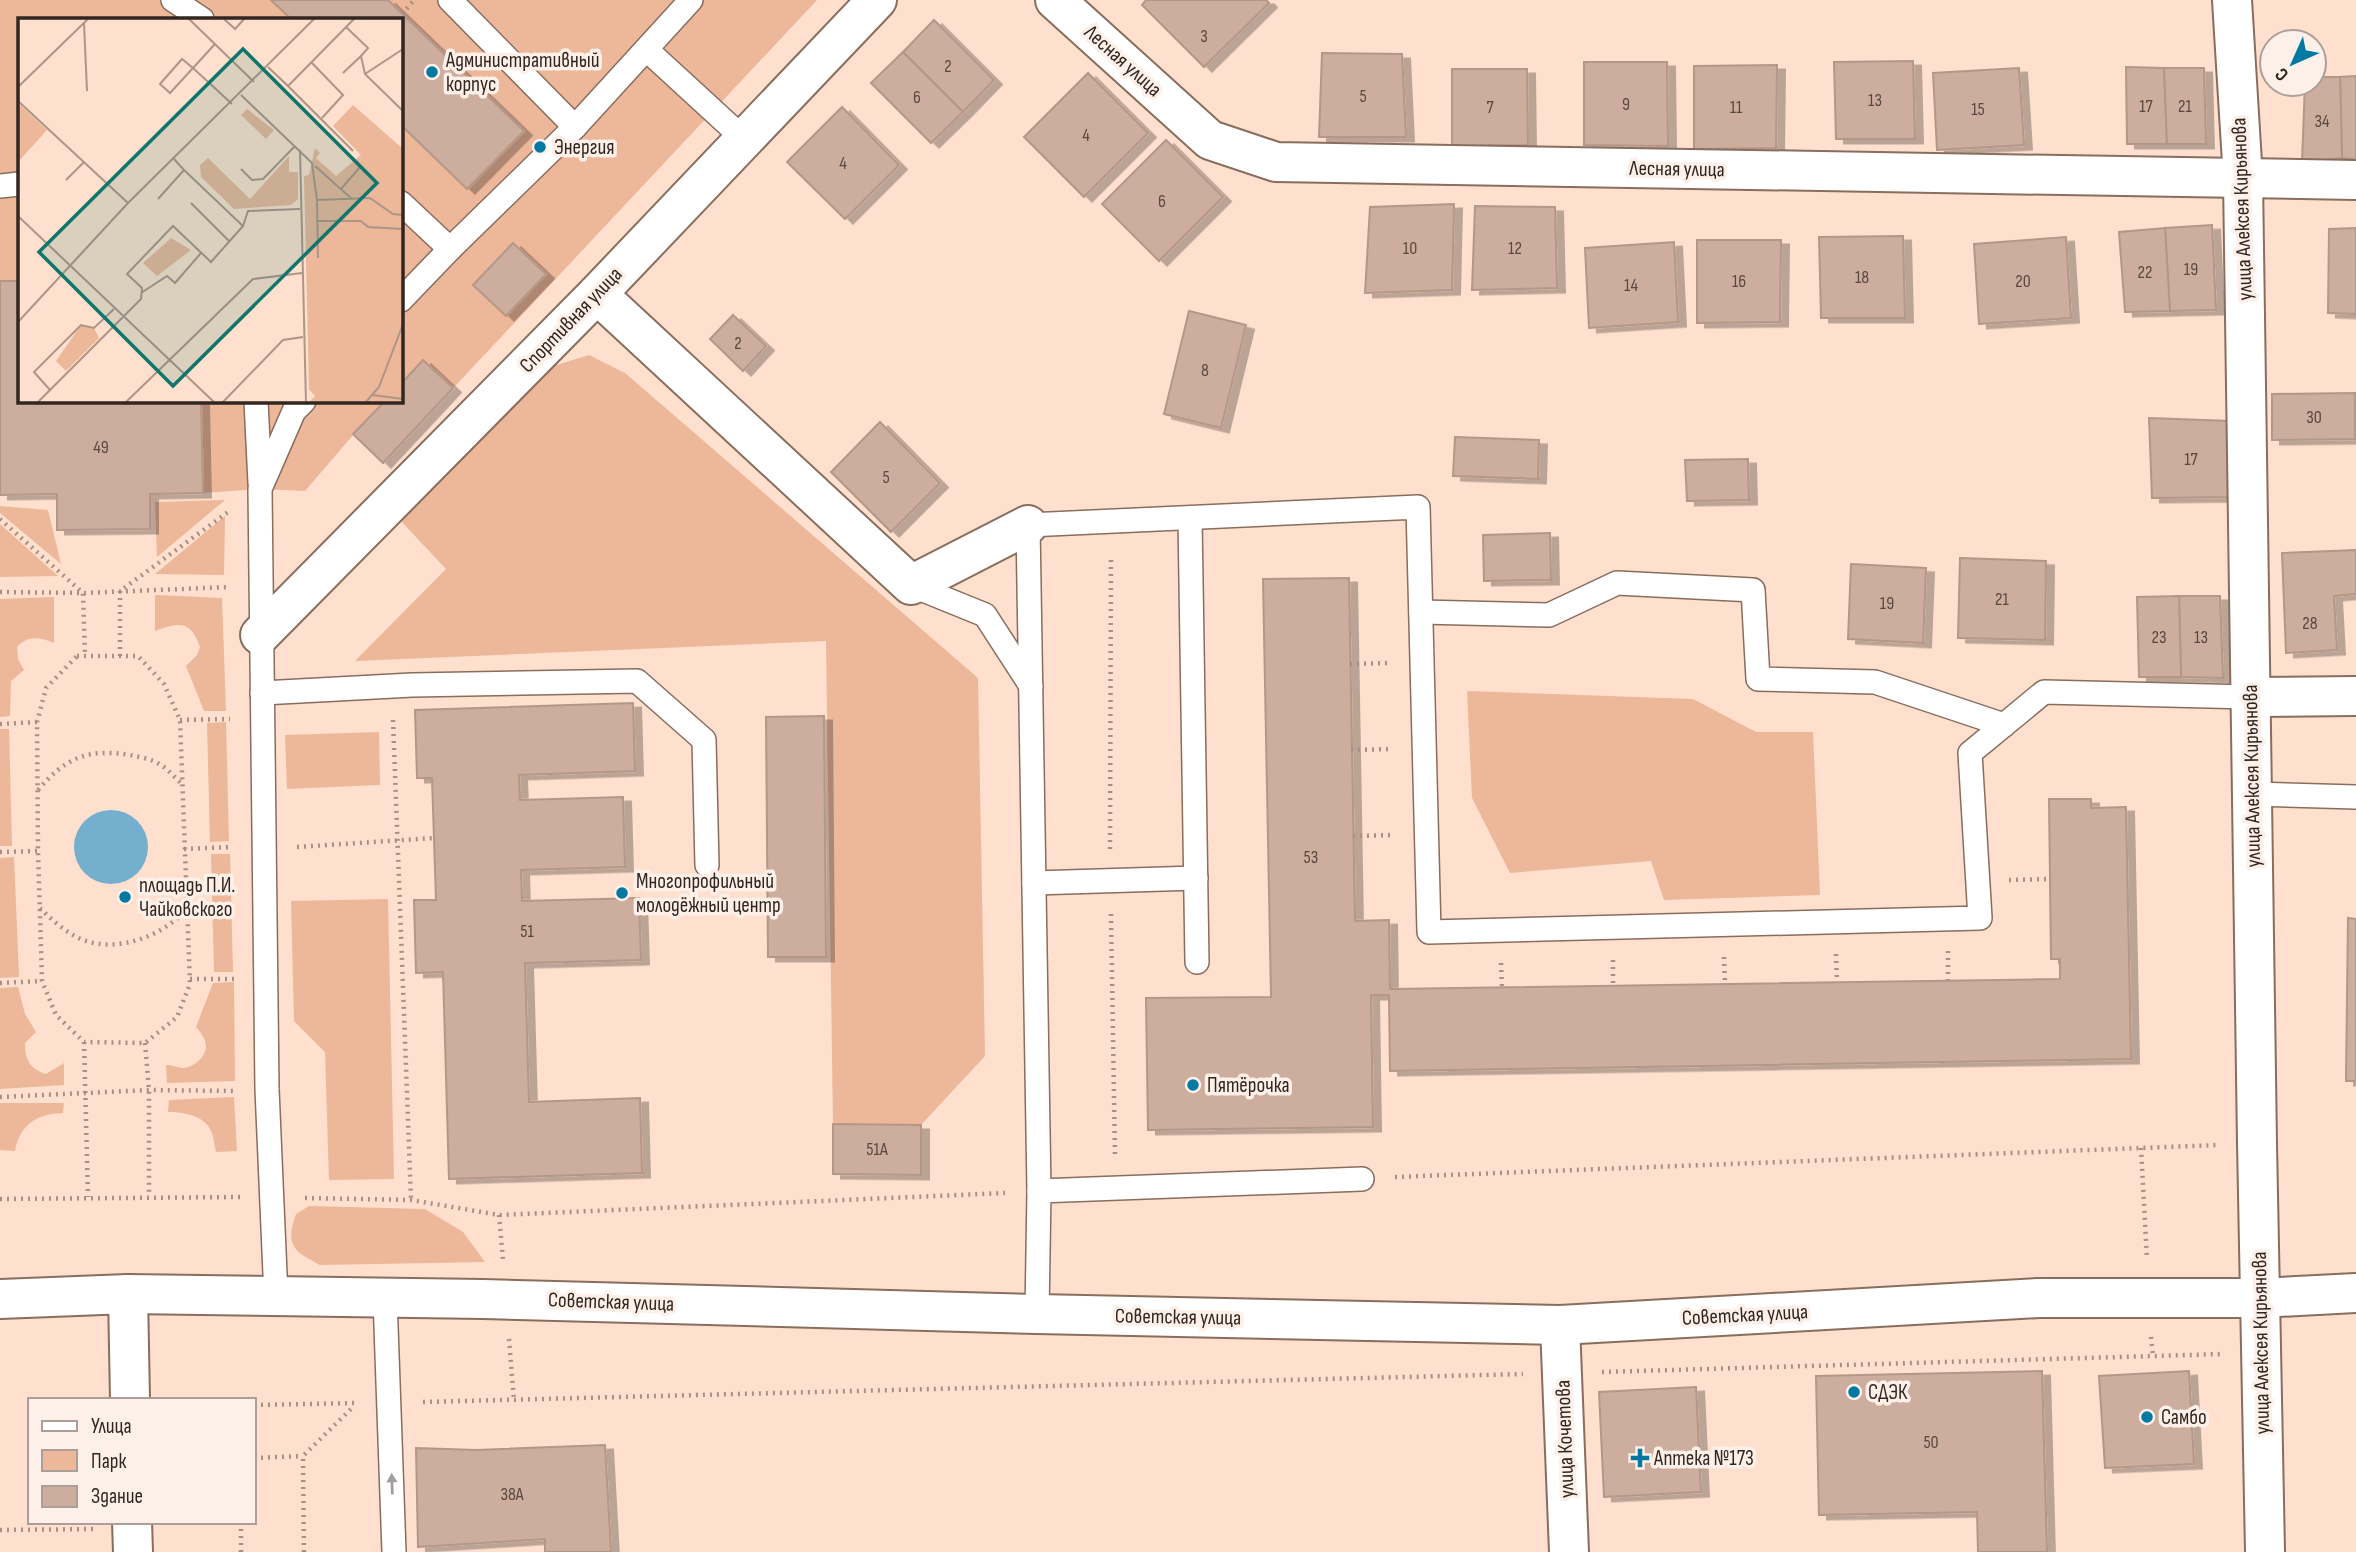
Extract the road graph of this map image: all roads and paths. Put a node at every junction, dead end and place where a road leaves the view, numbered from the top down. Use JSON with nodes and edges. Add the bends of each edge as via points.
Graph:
{"nodes":[{"id":1,"x":173,"y":0,"type":"edge"},
{"id":2,"x":414,"y":0,"type":"edge"},
{"id":3,"x":450,"y":0,"type":"edge"},
{"id":4,"x":691,"y":0,"type":"edge"},
{"id":5,"x":877,"y":0,"type":"edge"},
{"id":6,"x":1055,"y":0,"type":"edge"},
{"id":7,"x":2232,"y":0,"type":"edge"},
{"id":8,"x":402,"y":13,"type":"dead end"},
{"id":9,"x":200,"y":18,"type":"edge"},
{"id":10,"x":647,"y":50,"type":"junction"},
{"id":11,"x":575,"y":127,"type":"junction"},
{"id":12,"x":744,"y":140,"type":"junction"},
{"id":13,"x":2243,"y":179,"type":"junction"},
{"id":14,"x":2356,"y":180,"type":"edge"},
{"id":15,"x":18,"y":184,"type":"edge"},
{"id":16,"x":0,"y":186,"type":"edge"},
{"id":17,"x":402,"y":204,"type":"edge"},
{"id":18,"x":450,"y":249,"type":"junction"},
{"id":19,"x":597,"y":294,"type":"junction"},
{"id":20,"x":402,"y":299,"type":"edge"},
{"id":21,"x":256,"y":402,"type":"edge"},
{"id":22,"x":297,"y":404,"type":"edge"},
{"id":23,"x":260,"y":489,"type":"junction"},
{"id":24,"x":1190,"y":518,"type":"junction"},
{"id":25,"x":0,"y":519,"type":"edge"},
{"id":26,"x":1028,"y":525,"type":"junction"},
{"id":27,"x":911,"y":585,"type":"junction"},
{"id":28,"x":120,"y":591,"type":"junction"},
{"id":29,"x":0,"y":592,"type":"edge"},
{"id":30,"x":83,"y":593,"type":"junction"},
{"id":31,"x":230,"y":600,"type":"dead end"},
{"id":32,"x":1421,"y":612,"type":"junction"},
{"id":33,"x":260,"y":635,"type":"junction"},
{"id":34,"x":85,"y":656,"type":"junction"},
{"id":35,"x":120,"y":656,"type":"junction"},
{"id":36,"x":1031,"y":686,"type":"junction"},
{"id":37,"x":262,"y":693,"type":"junction"},
{"id":38,"x":2356,"y":696,"type":"edge"},
{"id":39,"x":2250,"y":697,"type":"junction"},
{"id":40,"x":393,"y":716,"type":"dead end"},
{"id":41,"x":235,"y":718,"type":"dead end"},
{"id":42,"x":180,"y":720,"type":"junction"},
{"id":43,"x":37,"y":722,"type":"junction"},
{"id":44,"x":0,"y":724,"type":"edge"},
{"id":45,"x":2004,"y":724,"type":"junction"},
{"id":46,"x":183,"y":784,"type":"junction"},
{"id":47,"x":37,"y":792,"type":"junction"},
{"id":48,"x":2253,"y":794,"type":"junction"},
{"id":49,"x":2356,"y":797,"type":"edge"},
{"id":50,"x":1426,"y":834,"type":"junction"},
{"id":51,"x":1353,"y":836,"type":"dead end"},
{"id":52,"x":434,"y":838,"type":"dead end"},
{"id":53,"x":399,"y":841,"type":"junction"},
{"id":54,"x":239,"y":846,"type":"dead end"},
{"id":55,"x":184,"y":849,"type":"junction"},
{"id":56,"x":265,"y":849,"type":"junction"},
{"id":57,"x":38,"y":851,"type":"junction"},
{"id":58,"x":0,"y":852,"type":"edge"},
{"id":59,"x":707,"y":865,"type":"dead end"},
{"id":60,"x":1196,"y":878,"type":"junction"},
{"id":61,"x":1034,"y":883,"type":"junction"},
{"id":62,"x":39,"y":907,"type":"junction"},
{"id":63,"x":187,"y":909,"type":"junction"},
{"id":64,"x":1197,"y":962,"type":"dead end"},
{"id":65,"x":190,"y":978,"type":"junction"},
{"id":66,"x":243,"y":979,"type":"dead end"},
{"id":67,"x":42,"y":981,"type":"junction"},
{"id":68,"x":0,"y":983,"type":"edge"},
{"id":69,"x":84,"y":1042,"type":"junction"},
{"id":70,"x":145,"y":1043,"type":"junction"},
{"id":71,"x":149,"y":1090,"type":"junction"},
{"id":72,"x":267,"y":1090,"type":"junction"},
{"id":73,"x":86,"y":1093,"type":"junction"},
{"id":74,"x":0,"y":1097,"type":"edge"},
{"id":75,"x":2256,"y":1143,"type":"junction"},
{"id":76,"x":2141,"y":1148,"type":"junction"},
{"id":77,"x":1362,"y":1179,"type":"joint"},
{"id":78,"x":1039,"y":1191,"type":"junction"},
{"id":79,"x":149,"y":1196,"type":"junction"},
{"id":80,"x":88,"y":1197,"type":"junction"},
{"id":81,"x":273,"y":1198,"type":"junction"},
{"id":82,"x":0,"y":1199,"type":"edge"},
{"id":83,"x":411,"y":1200,"type":"junction"},
{"id":84,"x":2356,"y":1293,"type":"edge"},
{"id":85,"x":128,"y":1294,"type":"junction"},
{"id":86,"x":276,"y":1297,"type":"junction"},
{"id":87,"x":385,"y":1298,"type":"junction"},
{"id":88,"x":2149,"y":1298,"type":"junction"},
{"id":89,"x":2260,"y":1298,"type":"junction"},
{"id":90,"x":0,"y":1299,"type":"edge"},
{"id":91,"x":1037,"y":1314,"type":"junction"},
{"id":92,"x":1560,"y":1325,"type":"junction"},
{"id":93,"x":2261,"y":1353,"type":"junction"},
{"id":94,"x":2153,"y":1356,"type":"junction"},
{"id":95,"x":1562,"y":1373,"type":"junction"},
{"id":96,"x":130,"y":1398,"type":"edge"},
{"id":97,"x":389,"y":1402,"type":"junction"},
{"id":98,"x":357,"y":1403,"type":"junction"},
{"id":99,"x":256,"y":1405,"type":"edge"},
{"id":100,"x":303,"y":1456,"type":"junction"},
{"id":101,"x":256,"y":1458,"type":"edge"},
{"id":102,"x":240,"y":1524,"type":"edge"},
{"id":103,"x":115,"y":1525,"type":"edge"},
{"id":104,"x":0,"y":1530,"type":"edge"},
{"id":105,"x":133,"y":1552,"type":"edge"},
{"id":106,"x":241,"y":1552,"type":"edge"},
{"id":107,"x":304,"y":1552,"type":"edge"},
{"id":108,"x":394,"y":1552,"type":"edge"},
{"id":109,"x":1569,"y":1552,"type":"edge"},
{"id":110,"x":2265,"y":1552,"type":"edge"}],
"edges":[{"from":1,"to":9,"type":"lane"},
{"from":2,"to":8,"type":"path"},
{"from":3,"to":11,"type":"lane"},
{"from":4,"to":10,"type":"lane"},
{"from":5,"to":12,"type":"street","name":"Спортивная улица"},
{"from":6,"to":13,"type":"street","name":"Лесная улица","via":[[1210,140],[1276,162]]},
{"from":7,"to":13,"type":"street","name":"улица Алексея Кирьянова"},
{"from":10,"to":11,"type":"lane"},
{"from":10,"to":12,"type":"lane"},
{"from":11,"to":18,"type":"lane"},
{"from":12,"to":19,"type":"street","name":"Спортивная улица"},
{"from":13,"to":14,"type":"street","name":"Лесная улица"},
{"from":13,"to":39,"type":"street","name":"улица Алексея Кирьянова"},
{"from":15,"to":16,"type":"lane"},
{"from":17,"to":18,"type":"lane"},
{"from":18,"to":20,"type":"lane"},
{"from":19,"to":27,"type":"street"},
{"from":19,"to":33,"type":"street","name":"Спортивная улица"},
{"from":21,"to":23,"type":"lane"},
{"from":22,"to":23,"type":"lane"},
{"from":23,"to":28,"type":"path"},
{"from":23,"to":33,"type":"lane"},
{"from":24,"to":26,"type":"lane"},
{"from":24,"to":32,"type":"lane","via":[[1418,507]]},
{"from":24,"to":60,"type":"lane"},
{"from":25,"to":30,"type":"path"},
{"from":26,"to":27,"type":"street"},
{"from":26,"to":36,"type":"lane"},
{"from":27,"to":36,"type":"lane","via":[[985,615]]},
{"from":28,"to":30,"type":"path"},
{"from":28,"to":31,"type":"path","via":[[230,587]]},
{"from":28,"to":35,"type":"path"},
{"from":29,"to":30,"type":"path"},
{"from":30,"to":34,"type":"path"},
{"from":32,"to":45,"type":"lane","via":[[1549,615],[1617,583],[1753,590],[1758,679],[1875,682]]},
{"from":32,"to":50,"type":"lane"},
{"from":33,"to":37,"type":"lane"},
{"from":34,"to":35,"type":"path"},
{"from":34,"to":43,"type":"path","via":[[77,656],[46,688]]},
{"from":35,"to":42,"type":"path","via":[[138,656],[164,684]]},
{"from":36,"to":61,"type":"lane"},
{"from":37,"to":56,"type":"lane"},
{"from":37,"to":59,"type":"lane","via":[[637,681],[704,740]]},
{"from":38,"to":39,"type":"street"},
{"from":39,"to":45,"type":"lane","via":[[2044,692]]},
{"from":39,"to":48,"type":"street","name":"улица Алексея Кирьянова"},
{"from":40,"to":53,"type":"path"},
{"from":41,"to":42,"type":"path"},
{"from":42,"to":46,"type":"path"},
{"from":43,"to":44,"type":"path"},
{"from":43,"to":47,"type":"path"},
{"from":45,"to":50,"type":"lane","via":[[1970,753],[1980,918],[1429,932]]},
{"from":46,"to":47,"type":"path","via":[[161,765],[115,752],[68,761]]},
{"from":46,"to":55,"type":"path"},
{"from":47,"to":57,"type":"path"},
{"from":48,"to":49,"type":"lane"},
{"from":48,"to":75,"type":"street","name":"улица Алексея Кирьянова"},
{"from":50,"to":51,"type":"path"},
{"from":52,"to":53,"type":"path"},
{"from":53,"to":56,"type":"path"},
{"from":53,"to":83,"type":"path"},
{"from":54,"to":55,"type":"path"},
{"from":55,"to":63,"type":"path"},
{"from":56,"to":72,"type":"lane"},
{"from":57,"to":58,"type":"path"},
{"from":57,"to":62,"type":"path"},
{"from":60,"to":61,"type":"lane"},
{"from":60,"to":64,"type":"lane"},
{"from":61,"to":78,"type":"lane"},
{"from":62,"to":63,"type":"path","via":[[69,933],[102,944],[120,944],[161,931]]},
{"from":62,"to":67,"type":"path"},
{"from":63,"to":65,"type":"path"},
{"from":65,"to":66,"type":"path"},
{"from":65,"to":70,"type":"path","via":[[177,1017]]},
{"from":67,"to":68,"type":"path"},
{"from":67,"to":69,"type":"path","via":[[56,1015]]},
{"from":69,"to":70,"type":"path"},
{"from":69,"to":73,"type":"path"},
{"from":70,"to":71,"type":"path"},
{"from":71,"to":72,"type":"path"},
{"from":71,"to":73,"type":"path"},
{"from":71,"to":79,"type":"path"},
{"from":72,"to":81,"type":"lane"},
{"from":73,"to":74,"type":"path"},
{"from":73,"to":80,"type":"path"},
{"from":75,"to":76,"type":"path"},
{"from":75,"to":89,"type":"street","name":"улица Алексея Кирьянова"},
{"from":76,"to":77,"type":"path"},
{"from":76,"to":88,"type":"path"},
{"from":77,"to":78,"type":"lane"},
{"from":78,"to":83,"type":"path","via":[[499,1215]]},
{"from":78,"to":91,"type":"lane"},
{"from":79,"to":80,"type":"path"},
{"from":79,"to":81,"type":"path"},
{"from":80,"to":82,"type":"path"},
{"from":81,"to":83,"type":"path"},
{"from":81,"to":86,"type":"lane"},
{"from":84,"to":89,"type":"street","name":"Советская улица"},
{"from":85,"to":86,"type":"street","name":"Советская улица"},
{"from":85,"to":90,"type":"street","name":"Советская улица"},
{"from":85,"to":96,"type":"street"},
{"from":86,"to":87,"type":"street","name":"Советская улица"},
{"from":87,"to":91,"type":"street","name":"Советская улица"},
{"from":87,"to":97,"type":"lane"},
{"from":88,"to":89,"type":"street","name":"Советская улица"},
{"from":88,"to":92,"type":"street","name":"Советская улица","via":[[2039,1298]]},
{"from":88,"to":94,"type":"path"},
{"from":89,"to":93,"type":"street","name":"улица Алексея Кирьянова"},
{"from":91,"to":92,"type":"street","name":"Советская улица"},
{"from":92,"to":95,"type":"street","name":"улица Кочетова"},
{"from":93,"to":94,"type":"path"},
{"from":93,"to":110,"type":"street","name":"улица Алексея Кирьянова"},
{"from":94,"to":95,"type":"path"},
{"from":95,"to":97,"type":"path"},
{"from":95,"to":109,"type":"street","name":"улица Кочетова"},
{"from":97,"to":98,"type":"path"},
{"from":108,"to":97,"type":"lane","one_way":true},
{"from":98,"to":99,"type":"path"},
{"from":98,"to":100,"type":"path"},
{"from":100,"to":101,"type":"path"},
{"from":100,"to":107,"type":"path"},
{"from":102,"to":106,"type":"path"},
{"from":103,"to":104,"type":"path"},
{"from":103,"to":105,"type":"street"}]}
